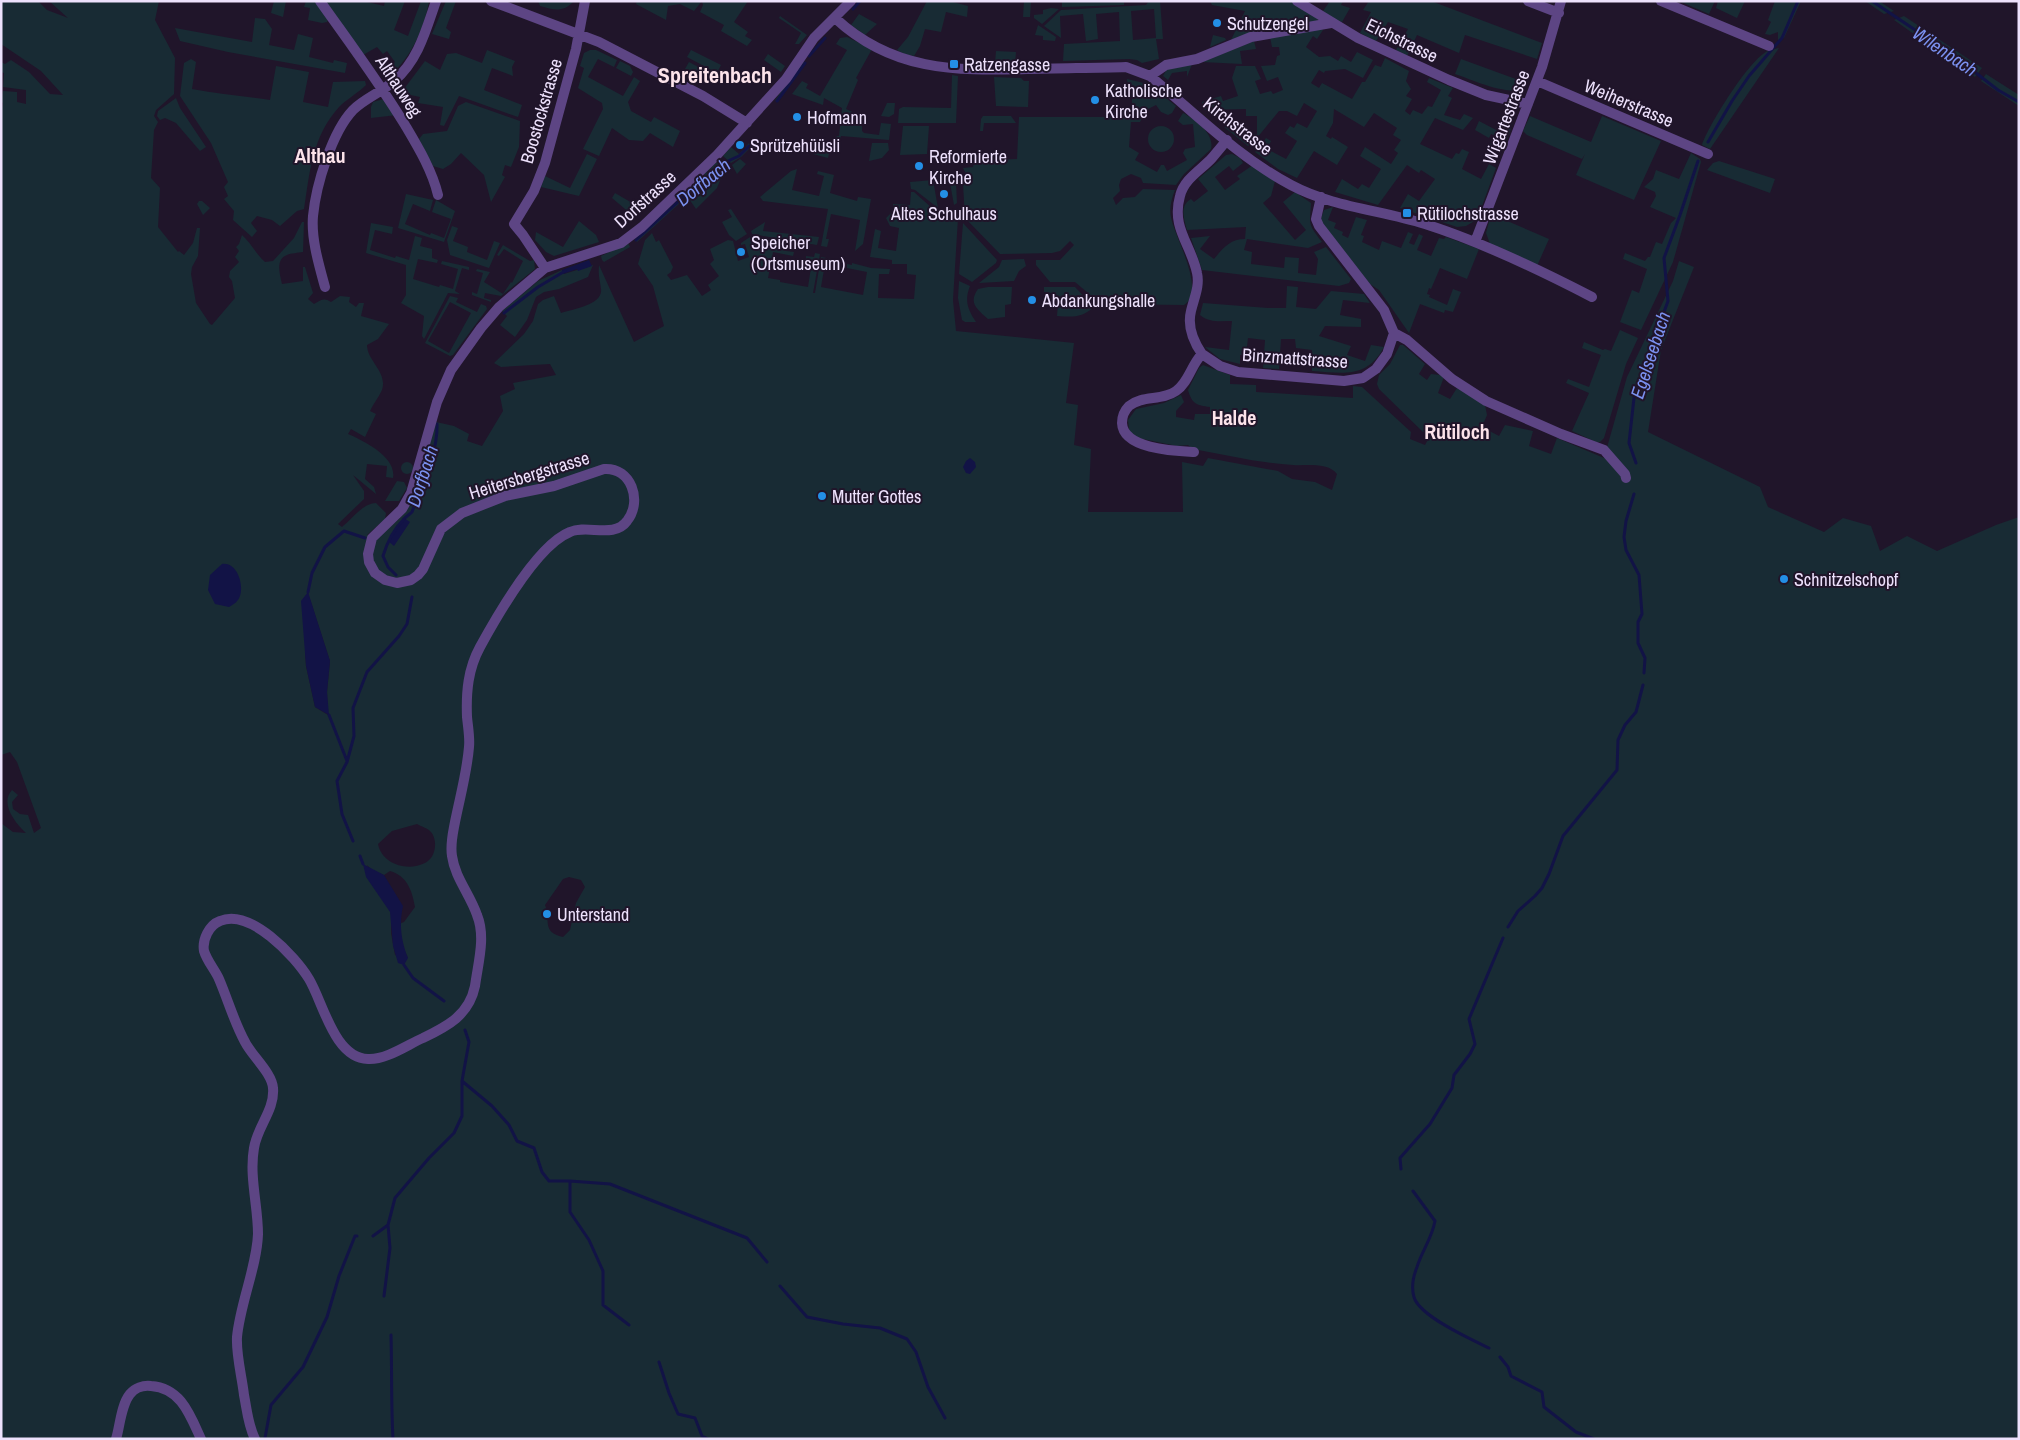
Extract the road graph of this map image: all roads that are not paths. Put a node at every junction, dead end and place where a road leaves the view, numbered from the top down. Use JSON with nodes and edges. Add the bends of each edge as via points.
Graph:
{"nodes":[{"id":1,"x":320,"y":1,"type":"edge"},
{"id":2,"x":436,"y":1,"type":"edge"},
{"id":3,"x":491,"y":1,"type":"edge"},
{"id":4,"x":584,"y":1,"type":"edge"},
{"id":5,"x":851,"y":1,"type":"edge"},
{"id":6,"x":1297,"y":1,"type":"edge"},
{"id":7,"x":1528,"y":1,"type":"edge"},
{"id":8,"x":1562,"y":1,"type":"edge"},
{"id":9,"x":1661,"y":1,"type":"edge"},
{"id":10,"x":1559,"y":13,"type":"junction"},
{"id":11,"x":835,"y":18,"type":"junction"},
{"id":12,"x":1331,"y":23,"type":"junction"},
{"id":13,"x":579,"y":34,"type":"junction"},
{"id":14,"x":1769,"y":46,"type":"dead end"},
{"id":15,"x":1150,"y":76,"type":"junction"},
{"id":16,"x":1537,"y":81,"type":"junction"},
{"id":17,"x":383,"y":88,"type":"junction"},
{"id":18,"x":1528,"y":104,"type":"junction"},
{"id":19,"x":747,"y":123,"type":"junction"},
{"id":20,"x":1226,"y":140,"type":"junction"},
{"id":21,"x":1708,"y":154,"type":"dead end"},
{"id":22,"x":438,"y":195,"type":"dead end"},
{"id":23,"x":1321,"y":198,"type":"junction"},
{"id":24,"x":1475,"y":242,"type":"junction"},
{"id":25,"x":545,"y":268,"type":"junction"},
{"id":26,"x":325,"y":287,"type":"dead end"},
{"id":27,"x":1592,"y":297,"type":"dead end"},
{"id":28,"x":1394,"y":333,"type":"junction"},
{"id":29,"x":1202,"y":354,"type":"junction"},
{"id":30,"x":1194,"y":452,"type":"dead end"},
{"id":31,"x":416,"y":475,"type":"joint"},
{"id":32,"x":1626,"y":478,"type":"dead end"},
{"id":33,"x":116,"y":1439,"type":"edge"},
{"id":34,"x":201,"y":1439,"type":"edge"},
{"id":35,"x":255,"y":1439,"type":"edge"}],
"edges":[{"from":1,"to":17,"type":"street","name":"Althauweg"},
{"from":2,"to":17,"type":"street","via":[[415,55],[394,82]]},
{"from":3,"to":13,"type":"street"},
{"from":4,"to":13,"type":"street","name":"Boostockstrasse"},
{"from":5,"to":11,"type":"street","name":"Dorfstrasse"},
{"from":6,"to":12,"type":"street","name":"Eichstrasse"},
{"from":7,"to":10,"type":"street"},
{"from":8,"to":10,"type":"street","name":"Wigartestrasse"},
{"from":9,"to":14,"type":"street"},
{"from":10,"to":16,"type":"street","name":"Wigartestrasse"},
{"from":11,"to":15,"type":"street","name":"Kirchstrasse","via":[[865,42],[930,66],[968,70],[1126,66]]},
{"from":11,"to":19,"type":"street","name":"Dorfstrasse","via":[[814,38],[786,79]]},
{"from":12,"to":15,"type":"street","via":[[1251,37],[1197,59],[1166,65]]},
{"from":12,"to":18,"type":"street","name":"Eichstrasse","via":[[1449,80],[1486,95]]},
{"from":13,"to":19,"type":"street","via":[[703,96]]},
{"from":13,"to":25,"type":"street","name":"Boostockstrasse","via":[[545,163],[534,191],[514,224]]},
{"from":15,"to":20,"type":"street","name":"Kirchstrasse"},
{"from":16,"to":18,"type":"street","name":"Wigartestrasse"},
{"from":16,"to":21,"type":"street","name":"Weiherstrasse"},
{"from":17,"to":22,"type":"street","name":"Althauweg","via":[[417,144]]},
{"from":17,"to":26,"type":"street","via":[[354,109],[345,120],[335,136],[322,177],[313,216]]},
{"from":18,"to":24,"type":"street","name":"Wigartestrasse"},
{"from":19,"to":25,"type":"street","name":"Dorfstrasse","via":[[702,170],[629,237],[606,249]]},
{"from":20,"to":23,"type":"street","name":"Kirchstrasse","via":[[1291,185]]},
{"from":20,"to":29,"type":"street","via":[[1190,178],[1180,194],[1177,212],[1180,230],[1198,275],[1197,292],[1190,313],[1191,334]]},
{"from":23,"to":24,"type":"street","name":"Kirchstrasse","via":[[1422,223]]},
{"from":23,"to":28,"type":"street","via":[[1316,219],[1319,226],[1384,310]]},
{"from":24,"to":27,"type":"street","name":"Kirchstrasse"},
{"from":25,"to":31,"type":"street","name":"Dorfstrasse","via":[[499,307],[451,370],[434,409]]},
{"from":28,"to":29,"type":"street","name":"Binzmattstrasse","via":[[1388,354],[1376,369],[1363,378],[1344,381],[1238,372],[1220,366]]},
{"from":28,"to":32,"type":"street","via":[[1407,340],[1452,379],[1486,401],[1604,450]]},
{"from":29,"to":30,"type":"street","via":[[1178,390],[1162,398],[1134,403],[1126,410],[1122,422],[1126,436],[1134,442]]},
{"from":31,"to":35,"type":"street","name":"Heitersbergstrasse","via":[[402,509],[376,532],[369,545],[368,562],[380,577],[392,583],[403,583],[418,575],[447,523],[462,512],[505,496],[554,486],[611,468],[628,480],[634,498],[629,519],[620,527],[570,532],[543,553],[514,591],[481,645],[470,670],[467,697],[470,746],[451,844],[454,864],[477,915],[481,938],[474,993],[454,1021],[387,1055],[361,1058],[337,1038],[305,972],[267,934],[253,924],[231,918],[214,924],[206,936],[204,950],[220,980],[244,1042],[269,1076],[273,1087],[270,1108],[254,1149],[258,1234],[237,1337],[249,1425]]},
{"from":33,"to":34,"type":"street","via":[[127,1400],[136,1389],[146,1385],[168,1390],[182,1400]]}]}
